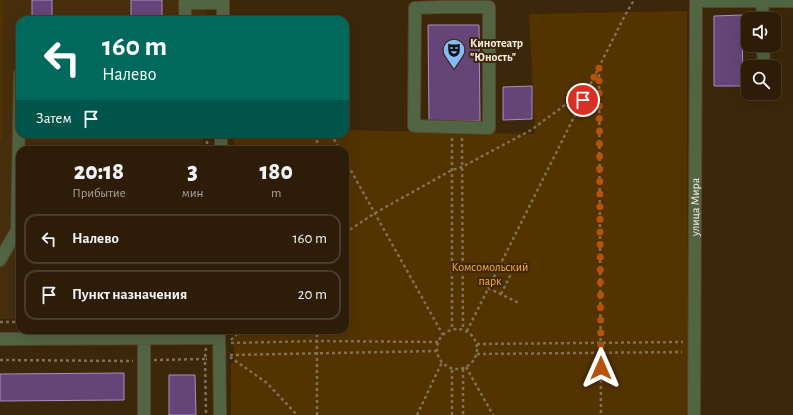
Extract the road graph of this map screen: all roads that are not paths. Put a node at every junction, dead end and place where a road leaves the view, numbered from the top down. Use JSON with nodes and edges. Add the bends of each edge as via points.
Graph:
{"nodes":[{"id":1,"x":696,"y":0,"type":"edge"},
{"id":2,"x":223,"y":1,"type":"edge"},
{"id":3,"x":793,"y":1,"type":"edge"},
{"id":4,"x":762,"y":2,"type":"junction"},
{"id":5,"x":441,"y":4,"type":"edge"},
{"id":6,"x":762,"y":12,"type":"edge"},
{"id":7,"x":185,"y":16,"type":"edge"},
{"id":8,"x":222,"y":16,"type":"edge"},
{"id":9,"x":16,"y":232,"type":"edge"},
{"id":10,"x":0,"y":260,"type":"edge"},
{"id":11,"x":219,"y":334,"type":"edge"},
{"id":12,"x":144,"y":338,"type":"junction"},
{"id":13,"x":0,"y":339,"type":"edge"},
{"id":14,"x":144,"y":415,"type":"edge"},
{"id":15,"x":220,"y":415,"type":"edge"},
{"id":16,"x":694,"y":415,"type":"edge"}],
"edges":[{"from":1,"to":4,"type":"street"},
{"from":1,"to":16,"type":"street","name":"улица Мира"},
{"from":2,"to":7,"type":"street","via":[[185,3]]},
{"from":2,"to":8,"type":"street"},
{"from":3,"to":4,"type":"street"},
{"from":4,"to":6,"type":"street"},
{"from":5,"to":5,"type":"street","via":[[415,8],[414,126],[489,128],[489,7]]},
{"from":9,"to":10,"type":"street"},
{"from":11,"to":12,"type":"street"},
{"from":11,"to":15,"type":"street"},
{"from":12,"to":13,"type":"street"},
{"from":12,"to":14,"type":"street"}]}
